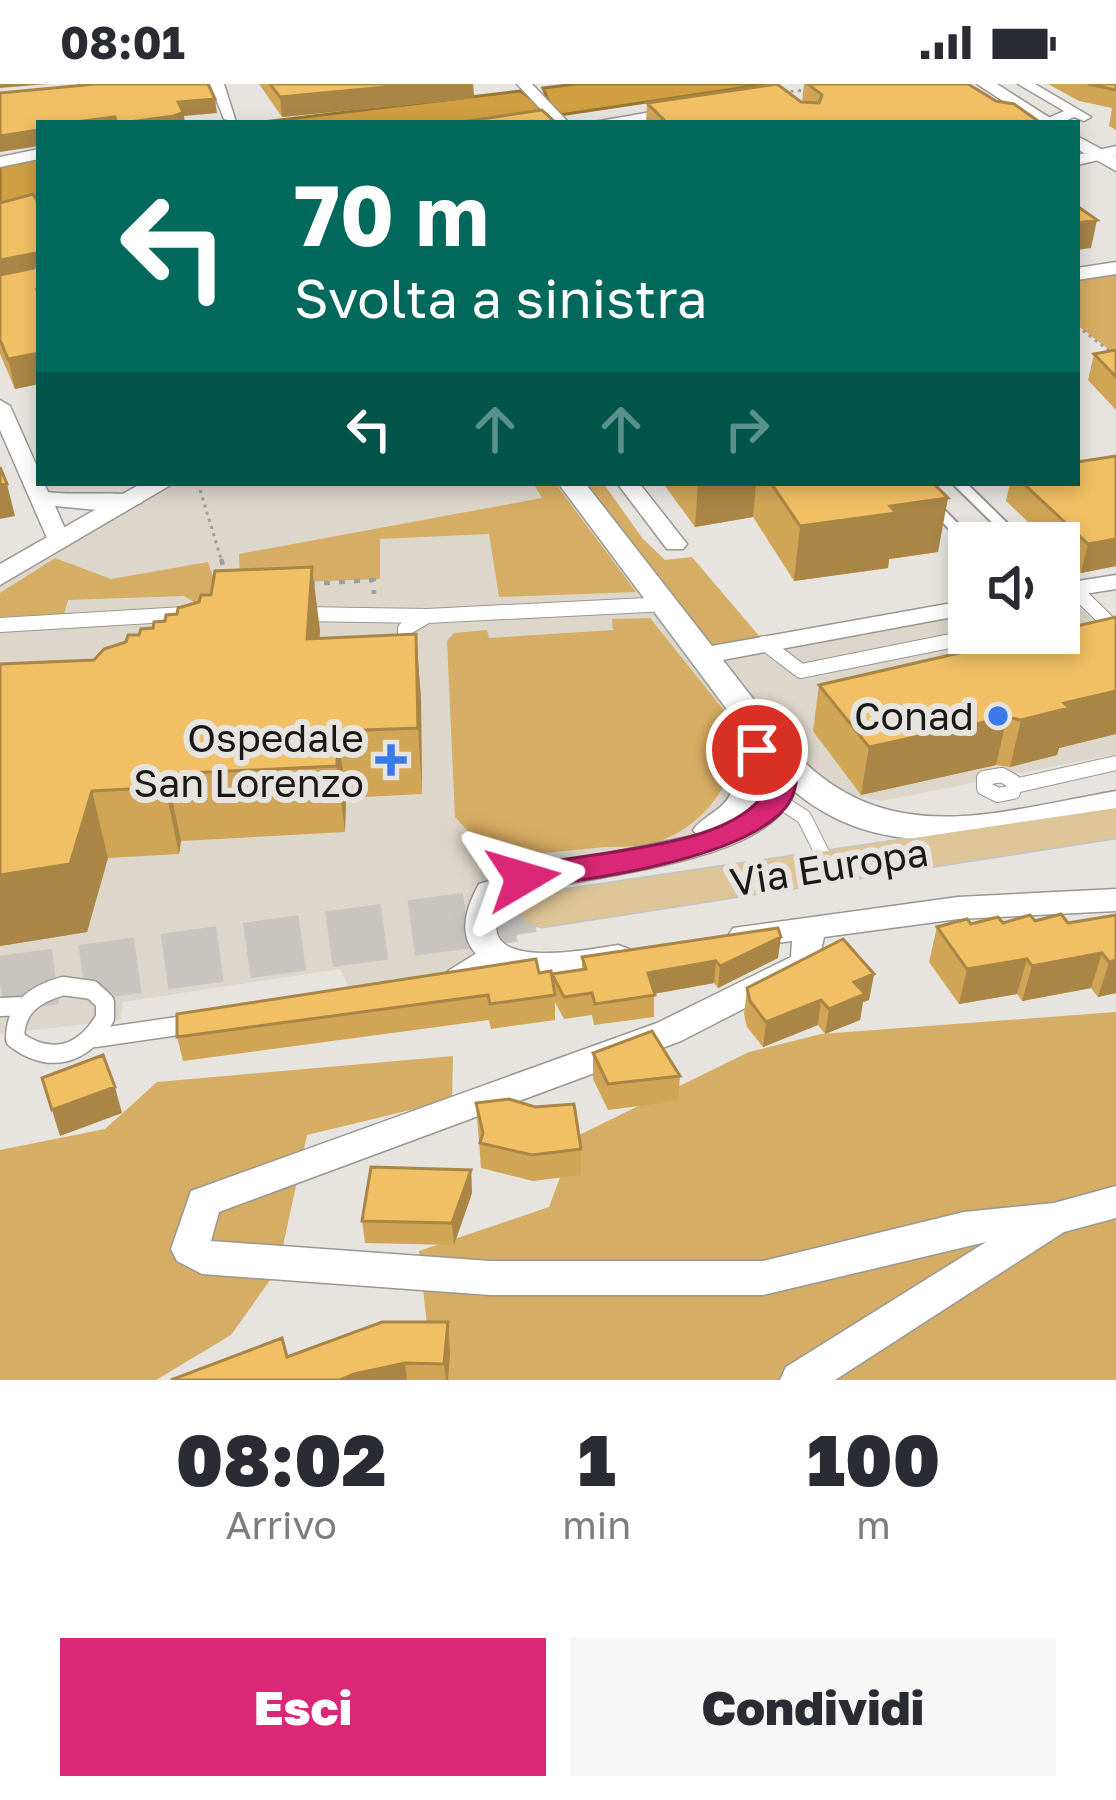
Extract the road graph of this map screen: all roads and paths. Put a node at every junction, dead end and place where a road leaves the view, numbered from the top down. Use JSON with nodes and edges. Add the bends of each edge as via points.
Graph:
{"nodes":[{"id":1,"x":218,"y":84,"type":"edge"},
{"id":2,"x":1025,"y":84,"type":"edge"},
{"id":3,"x":987,"y":85,"type":"edge"},
{"id":4,"x":526,"y":87,"type":"edge"},
{"id":5,"x":809,"y":89,"type":"edge"},
{"id":6,"x":764,"y":95,"type":"edge"},
{"id":7,"x":709,"y":108,"type":"edge"},
{"id":8,"x":231,"y":118,"type":"dead end"},
{"id":9,"x":559,"y":120,"type":"edge"},
{"id":10,"x":618,"y":120,"type":"edge"},
{"id":11,"x":1043,"y":120,"type":"edge"},
{"id":12,"x":1065,"y":120,"type":"edge"},
{"id":13,"x":1080,"y":142,"type":"edge"},
{"id":14,"x":36,"y":155,"type":"edge"},
{"id":15,"x":1111,"y":157,"type":"edge"},
{"id":16,"x":1080,"y":160,"type":"edge"},
{"id":17,"x":0,"y":162,"type":"edge"},
{"id":18,"x":1116,"y":268,"type":"edge"},
{"id":19,"x":1080,"y":274,"type":"edge"},
{"id":20,"x":1080,"y":328,"type":"edge"},
{"id":21,"x":1116,"y":356,"type":"edge"},
{"id":22,"x":0,"y":406,"type":"edge"},
{"id":23,"x":156,"y":486,"type":"edge"},
{"id":24,"x":199,"y":486,"type":"edge"},
{"id":25,"x":574,"y":486,"type":"edge"},
{"id":26,"x":630,"y":486,"type":"edge"},
{"id":27,"x":914,"y":486,"type":"edge"},
{"id":28,"x":962,"y":486,"type":"edge"},
{"id":29,"x":38,"y":496,"type":"junction"},
{"id":30,"x":134,"y":498,"type":"junction"},
{"id":31,"x":58,"y":540,"type":"junction"},
{"id":32,"x":675,"y":544,"type":"dead end"},
{"id":33,"x":0,"y":576,"type":"edge"},
{"id":34,"x":1116,"y":582,"type":"edge"},
{"id":35,"x":292,"y":585,"type":"edge"},
{"id":36,"x":1080,"y":588,"type":"edge"},
{"id":37,"x":1080,"y":601,"type":"edge"},
{"id":38,"x":667,"y":604,"type":"junction"},
{"id":39,"x":374,"y":606,"type":"dead end"},
{"id":40,"x":948,"y":611,"type":"edge"},
{"id":41,"x":207,"y":613,"type":"joint"},
{"id":42,"x":296,"y":614,"type":"edge"},
{"id":43,"x":427,"y":616,"type":"junction"},
{"id":44,"x":0,"y":626,"type":"edge"},
{"id":45,"x":1116,"y":630,"type":"edge"},
{"id":46,"x":948,"y":641,"type":"edge"},
{"id":47,"x":764,"y":644,"type":"junction"},
{"id":48,"x":706,"y":655,"type":"junction"},
{"id":49,"x":406,"y":664,"type":"edge"},
{"id":50,"x":776,"y":748,"type":"junction"},
{"id":51,"x":1116,"y":763,"type":"edge"},
{"id":52,"x":1016,"y":786,"type":"dead end"},
{"id":53,"x":764,"y":791,"type":"junction"},
{"id":54,"x":1116,"y":803,"type":"edge"},
{"id":55,"x":1116,"y":823,"type":"edge"},
{"id":56,"x":819,"y":868,"type":"junction"},
{"id":57,"x":1116,"y":900,"type":"edge"},
{"id":58,"x":542,"y":910,"type":"tunnel mouth"},
{"id":59,"x":808,"y":926,"type":"junction"},
{"id":60,"x":717,"y":941,"type":"edge"},
{"id":61,"x":648,"y":952,"type":"edge"},
{"id":62,"x":494,"y":953,"type":"junction"},
{"id":63,"x":439,"y":987,"type":"edge"},
{"id":64,"x":24,"y":1006,"type":"junction"},
{"id":65,"x":0,"y":1007,"type":"edge"},
{"id":66,"x":209,"y":1021,"type":"edge"},
{"id":67,"x":95,"y":1039,"type":"junction"},
{"id":68,"x":1116,"y":1202,"type":"edge"},
{"id":69,"x":1054,"y":1219,"type":"junction"},
{"id":70,"x":800,"y":1380,"type":"edge"}],
"edges":[{"from":1,"to":8,"type":"street"},
{"from":2,"to":12,"type":"street","via":[[1088,116]]},
{"from":3,"to":11,"type":"street"},
{"from":4,"to":9,"type":"street"},
{"from":5,"to":6,"type":"path"},
{"from":7,"to":10,"type":"street"},
{"from":13,"to":15,"type":"street"},
{"from":14,"to":17,"type":"street"},
{"from":15,"to":16,"type":"street"},
{"from":18,"to":19,"type":"street"},
{"from":20,"to":21,"type":"path"},
{"from":22,"to":29,"type":"street"},
{"from":23,"to":30,"type":"street"},
{"from":24,"to":41,"type":"path","via":[[235,606]]},
{"from":25,"to":38,"type":"street"},
{"from":26,"to":32,"type":"street"},
{"from":27,"to":28,"type":"lane","via":[[964,537],[1006,529]]},
{"from":29,"to":30,"type":"street","via":[[100,505]]},
{"from":29,"to":31,"type":"street"},
{"from":30,"to":31,"type":"street"},
{"from":31,"to":33,"type":"street"},
{"from":34,"to":36,"type":"street"},
{"from":35,"to":39,"type":"path","via":[[374,580]]},
{"from":37,"to":45,"type":"lane"},
{"from":38,"to":43,"type":"lane"},
{"from":38,"to":48,"type":"street"},
{"from":40,"to":47,"type":"street"},
{"from":41,"to":44,"type":"lane"},
{"from":42,"to":43,"type":"lane"},
{"from":43,"to":49,"type":"lane","via":[[405,629]]},
{"from":46,"to":47,"type":"lane","via":[[800,671]]},
{"from":47,"to":48,"type":"street"},
{"from":48,"to":50,"type":"street"},
{"from":50,"to":53,"type":"street"},
{"from":50,"to":54,"type":"street","via":[[817,795],[858,817],[909,829]]},
{"from":51,"to":52,"type":"lane"},
{"from":53,"to":56,"type":"lane","via":[[817,834]]},
{"from":53,"to":62,"type":"street","via":[[732,833],[490,892],[479,915]]},
{"from":55,"to":56,"type":"main road","name":"Via Europa"},
{"from":56,"to":58,"type":"main road","name":"Via Europa"},
{"from":57,"to":59,"type":"street"},
{"from":59,"to":60,"type":"street"},
{"from":59,"to":69,"type":"street","via":[[806,963],[669,1032],[204,1202],[190,1249],[202,1257],[490,1278],[763,1278],[964,1228]]},
{"from":61,"to":62,"type":"street","via":[[556,966],[521,965]]},
{"from":62,"to":63,"type":"lane"},
{"from":64,"to":65,"type":"lane"},
{"from":64,"to":67,"type":"lane","via":[[16,1039],[33,1053],[60,1055]]},
{"from":64,"to":67,"type":"lane","via":[[48,989],[91,988],[108,1016]]},
{"from":66,"to":67,"type":"lane"},
{"from":68,"to":69,"type":"street"},
{"from":69,"to":70,"type":"street"}]}
